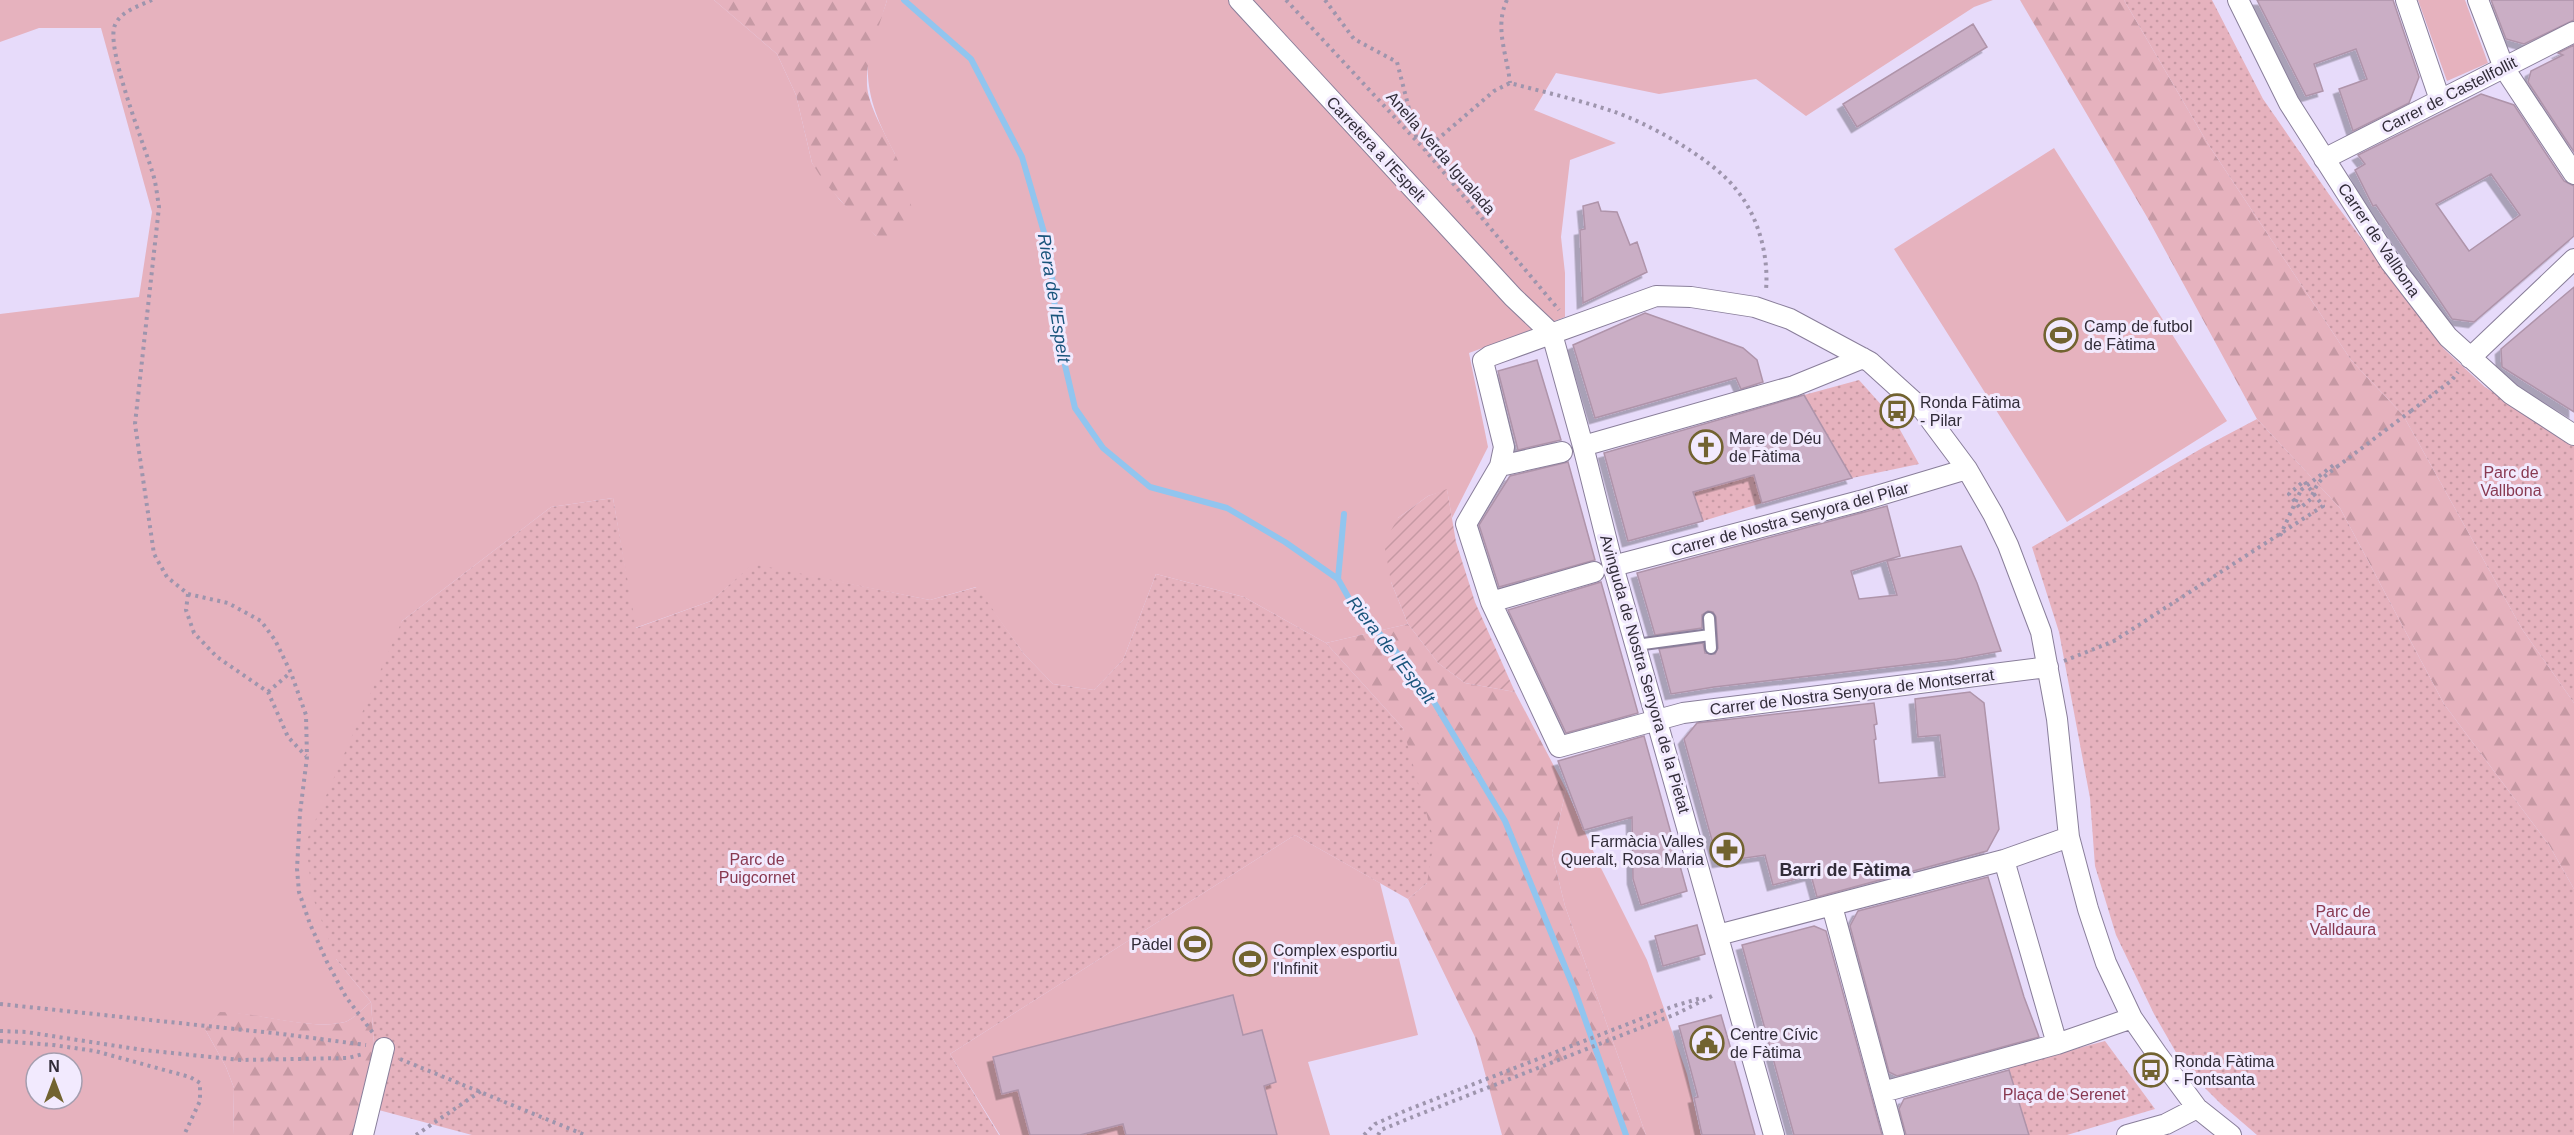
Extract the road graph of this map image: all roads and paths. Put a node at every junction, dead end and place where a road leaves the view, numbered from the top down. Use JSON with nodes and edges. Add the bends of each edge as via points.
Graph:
{"nodes":[{"id":1,"x":152,"y":0,"type":"edge"},
{"id":2,"x":1239,"y":0,"type":"edge"},
{"id":3,"x":1286,"y":0,"type":"edge"},
{"id":4,"x":1324,"y":0,"type":"edge"},
{"id":5,"x":1507,"y":0,"type":"edge"},
{"id":6,"x":2238,"y":0,"type":"edge"},
{"id":7,"x":2406,"y":0,"type":"edge"},
{"id":8,"x":2478,"y":0,"type":"edge"},
{"id":9,"x":2574,"y":32,"type":"edge"},
{"id":10,"x":2504,"y":68,"type":"junction"},
{"id":11,"x":1510,"y":83,"type":"junction"},
{"id":12,"x":2440,"y":100,"type":"junction"},
{"id":13,"x":1417,"y":141,"type":"junction"},
{"id":14,"x":1425,"y":150,"type":"junction"},
{"id":15,"x":2324,"y":159,"type":"junction"},
{"id":16,"x":2574,"y":174,"type":"edge"},
{"id":17,"x":2574,"y":259,"type":"edge"},
{"id":18,"x":1762,"y":310,"type":"junction"},
{"id":19,"x":1575,"y":325,"type":"junction"},
{"id":20,"x":1552,"y":334,"type":"junction"},
{"id":21,"x":1863,"y":358,"type":"junction"},
{"id":22,"x":2470,"y":358,"type":"junction"},
{"id":23,"x":2574,"y":435,"type":"edge"},
{"id":24,"x":1583,"y":446,"type":"junction"},
{"id":25,"x":1562,"y":452,"type":"dead end"},
{"id":26,"x":1500,"y":466,"type":"junction"},
{"id":27,"x":2338,"y":466,"type":"junction"},
{"id":28,"x":1967,"y":469,"type":"junction"},
{"id":29,"x":2280,"y":536,"type":"junction"},
{"id":30,"x":1613,"y":566,"type":"junction"},
{"id":31,"x":1594,"y":572,"type":"dead end"},
{"id":32,"x":188,"y":594,"type":"junction"},
{"id":33,"x":1491,"y":602,"type":"junction"},
{"id":34,"x":1709,"y":618,"type":"dead end"},
{"id":35,"x":1710,"y":635,"type":"junction"},
{"id":36,"x":1636,"y":645,"type":"junction"},
{"id":37,"x":1711,"y":648,"type":"dead end"},
{"id":38,"x":2048,"y":667,"type":"junction"},
{"id":39,"x":291,"y":673,"type":"junction"},
{"id":40,"x":268,"y":692,"type":"junction"},
{"id":41,"x":1657,"y":722,"type":"junction"},
{"id":42,"x":307,"y":757,"type":"junction"},
{"id":43,"x":2069,"y":837,"type":"junction"},
{"id":44,"x":2004,"y":860,"type":"junction"},
{"id":45,"x":1832,"y":906,"type":"junction"},
{"id":46,"x":1718,"y":936,"type":"junction"},
{"id":47,"x":1733,"y":989,"type":"junction"},
{"id":48,"x":1710,"y":996,"type":"junction"},
{"id":49,"x":0,"y":1004,"type":"edge"},
{"id":50,"x":2132,"y":1018,"type":"junction"},
{"id":51,"x":0,"y":1031,"type":"edge"},
{"id":52,"x":0,"y":1041,"type":"edge"},
{"id":53,"x":2057,"y":1044,"type":"junction"},
{"id":54,"x":384,"y":1048,"type":"junction"},
{"id":55,"x":481,"y":1091,"type":"junction"},
{"id":56,"x":1882,"y":1092,"type":"junction"},
{"id":57,"x":2197,"y":1108,"type":"junction"},
{"id":58,"x":2165,"y":1130,"type":"edge"},
{"id":59,"x":184,"y":1135,"type":"edge"},
{"id":60,"x":363,"y":1135,"type":"edge"},
{"id":61,"x":416,"y":1135,"type":"edge"},
{"id":62,"x":585,"y":1135,"type":"edge"},
{"id":63,"x":1364,"y":1135,"type":"edge"},
{"id":64,"x":1378,"y":1135,"type":"edge"},
{"id":65,"x":1774,"y":1135,"type":"edge"},
{"id":66,"x":1894,"y":1135,"type":"edge"},
{"id":67,"x":2127,"y":1135,"type":"edge"},
{"id":68,"x":2231,"y":1135,"type":"edge"}],
"edges":[{"from":1,"to":32,"type":"path","via":[[121,18],[115,25],[112,46],[136,131],[153,172],[159,207],[135,424],[154,554],[167,577]]},
{"from":2,"to":20,"type":"street","name":"Carretera a l'Espelt","via":[[1512,297]]},
{"from":3,"to":13,"type":"path","name":"Anella Verda Igualada"},
{"from":4,"to":13,"type":"path","via":[[1354,39],[1397,62]]},
{"from":5,"to":11,"type":"path","via":[[1499,27]]},
{"from":6,"to":15,"type":"street","name":"Carrer de Vallbona","via":[[2289,103]]},
{"from":7,"to":12,"type":"street"},
{"from":8,"to":10,"type":"street"},
{"from":9,"to":10,"type":"street","name":"Carrer de Castellfollit"},
{"from":10,"to":12,"type":"street","name":"Carrer de Castellfollit"},
{"from":10,"to":16,"type":"street"},
{"from":11,"to":14,"type":"path","via":[[1494,91]]},
{"from":11,"to":18,"type":"path","via":[[1612,111],[1656,130],[1715,169],[1735,188],[1763,244],[1768,275]]},
{"from":12,"to":15,"type":"street","name":"Carrer de Castellfollit"},
{"from":13,"to":14,"type":"path","name":"Anella Verda Igualada"},
{"from":14,"to":19,"type":"path","name":"Anella Verda Igualada"},
{"from":15,"to":22,"type":"street","name":"Carrer de Vallbona","via":[[2391,263],[2448,337]]},
{"from":17,"to":22,"type":"street"},
{"from":18,"to":19,"type":"street","via":[[1690,297],[1656,296]]},
{"from":18,"to":21,"type":"street","via":[[1790,319]]},
{"from":19,"to":20,"type":"street"},
{"from":20,"to":24,"type":"street","name":"Avinguda de Nostra Senyora de la Pietat"},
{"from":20,"to":26,"type":"street","via":[[1483,361],[1504,447]]},
{"from":21,"to":24,"type":"street","via":[[1794,386]]},
{"from":21,"to":28,"type":"street","via":[[1923,410]]},
{"from":22,"to":23,"type":"street","name":"Carrer de Vallbona","via":[[2511,394]]},
{"from":22,"to":27,"type":"path","bridge":true,"via":[[2451,381]]},
{"from":24,"to":30,"type":"street","name":"Avinguda de Nostra Senyora de la Pietat"},
{"from":25,"to":26,"type":"street"},
{"from":26,"to":33,"type":"street","via":[[1466,524]]},
{"from":27,"to":29,"type":"path","bridge":true,"via":[[2301,490]]},
{"from":27,"to":29,"type":"path","via":[[2321,478],[2315,486],[2313,493],[2311,500],[2300,508],[2289,494],[2304,480],[2310,489],[2317,498],[2323,506]]},
{"from":28,"to":30,"type":"street","name":"Carrer de Nostra Senyora del Pilar"},
{"from":28,"to":38,"type":"street","via":[[2008,545],[2041,632]]},
{"from":29,"to":38,"type":"path","via":[[2114,641]]},
{"from":30,"to":36,"type":"street","name":"Avinguda de Nostra Senyora de la Pietat"},
{"from":31,"to":33,"type":"street"},
{"from":32,"to":39,"type":"path","via":[[228,603],[261,621]]},
{"from":32,"to":40,"type":"path","via":[[186,610],[194,633],[218,657]]},
{"from":33,"to":41,"type":"street","name":"Carrer de Nostra Senyora de Montserrat","via":[[1559,747]]},
{"from":34,"to":35,"type":"lane"},
{"from":35,"to":36,"type":"lane"},
{"from":35,"to":37,"type":"lane"},
{"from":36,"to":41,"type":"street","name":"Avinguda de Nostra Senyora de la Pietat"},
{"from":38,"to":41,"type":"street","name":"Carrer de Nostra Senyora de Montserrat","via":[[1683,713]]},
{"from":38,"to":43,"type":"street"},
{"from":39,"to":40,"type":"path"},
{"from":39,"to":42,"type":"path","via":[[306,715]]},
{"from":40,"to":42,"type":"path","via":[[288,737]]},
{"from":41,"to":46,"type":"street","name":"Avinguda de Nostra Senyora de la Pietat"},
{"from":42,"to":54,"type":"path","via":[[300,813],[299,892],[327,962],[346,997]]},
{"from":43,"to":44,"type":"street"},
{"from":43,"to":50,"type":"street","via":[[2088,909]]},
{"from":44,"to":45,"type":"street"},
{"from":44,"to":53,"type":"street"},
{"from":45,"to":46,"type":"street"},
{"from":45,"to":56,"type":"street"},
{"from":46,"to":47,"type":"street","name":"Avinguda de Nostra Senyora de la Pietat"},
{"from":47,"to":48,"type":"path"},
{"from":47,"to":65,"type":"street","name":"Avinguda de Nostra Senyora de la Pietat"},
{"from":48,"to":63,"type":"path","via":[[1674,1006],[1407,1110],[1375,1124]]},
{"from":48,"to":64,"type":"path","via":[[1676,1014],[1410,1118],[1381,1130]]},
{"from":49,"to":54,"type":"path"},
{"from":50,"to":53,"type":"street"},
{"from":50,"to":57,"type":"street"},
{"from":51,"to":54,"type":"path","via":[[241,1060],[348,1058]]},
{"from":52,"to":59,"type":"path","via":[[95,1051],[190,1077],[200,1083],[202,1092]]},
{"from":53,"to":56,"type":"street"},
{"from":54,"to":55,"type":"path","via":[[401,1060]]},
{"from":54,"to":60,"type":"street"},
{"from":55,"to":61,"type":"path"},
{"from":55,"to":62,"type":"path"},
{"from":56,"to":66,"type":"street"},
{"from":57,"to":58,"type":"street"},
{"from":57,"to":68,"type":"street"},
{"from":58,"to":67,"type":"street"}]}
